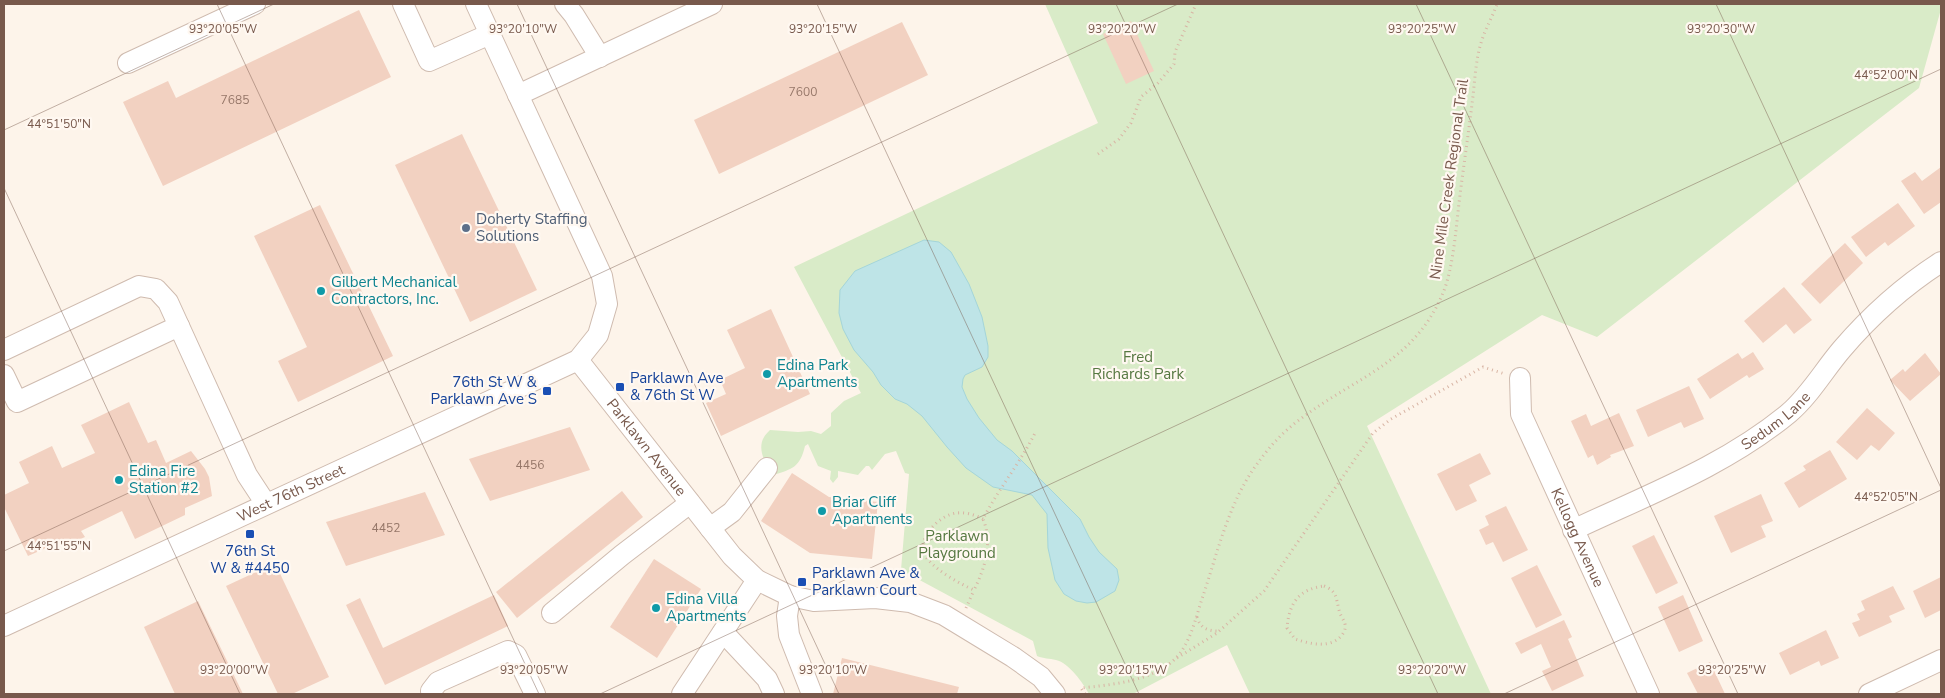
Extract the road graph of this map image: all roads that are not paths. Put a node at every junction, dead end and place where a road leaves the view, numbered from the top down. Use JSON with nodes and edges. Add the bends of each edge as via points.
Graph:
{"nodes":[{"id":1,"x":255,"y":4,"type":"edge"},
{"id":2,"x":403,"y":4,"type":"edge"},
{"id":3,"x":476,"y":4,"type":"edge"},
{"id":4,"x":565,"y":4,"type":"edge"},
{"id":5,"x":712,"y":4,"type":"edge"},
{"id":6,"x":490,"y":34,"type":"junction"},
{"id":7,"x":600,"y":57,"type":"junction"},
{"id":8,"x":128,"y":63,"type":"dead end"},
{"id":9,"x":518,"y":95,"type":"junction"},
{"id":10,"x":1941,"y":262,"type":"edge"},
{"id":11,"x":179,"y":326,"type":"junction"},
{"id":12,"x":4,"y":350,"type":"edge"},
{"id":13,"x":578,"y":360,"type":"junction"},
{"id":14,"x":4,"y":375,"type":"edge"},
{"id":15,"x":1520,"y":378,"type":"road end"},
{"id":16,"x":767,"y":468,"type":"dead end"},
{"id":17,"x":690,"y":503,"type":"junction"},
{"id":18,"x":266,"y":504,"type":"junction"},
{"id":19,"x":710,"y":528,"type":"junction"},
{"id":20,"x":1573,"y":530,"type":"junction"},
{"id":21,"x":757,"y":580,"type":"junction"},
{"id":22,"x":790,"y":596,"type":"junction"},
{"id":23,"x":552,"y":613,"type":"dead end"},
{"id":24,"x":6,"y":618,"type":"edge"},
{"id":25,"x":723,"y":632,"type":"junction"},
{"id":26,"x":1941,"y":660,"type":"edge"},
{"id":27,"x":432,"y":694,"type":"edge"},
{"id":28,"x":535,"y":694,"type":"edge"},
{"id":29,"x":682,"y":694,"type":"edge"},
{"id":30,"x":774,"y":694,"type":"edge"},
{"id":31,"x":812,"y":694,"type":"edge"},
{"id":32,"x":1055,"y":694,"type":"edge"},
{"id":33,"x":1649,"y":694,"type":"edge"},
{"id":34,"x":1869,"y":694,"type":"edge"}],
"edges":[{"from":1,"to":8,"type":"street"},
{"from":2,"to":6,"type":"street","via":[[429,61]]},
{"from":3,"to":6,"type":"street"},
{"from":4,"to":7,"type":"street"},
{"from":5,"to":7,"type":"street"},
{"from":6,"to":9,"type":"street"},
{"from":7,"to":9,"type":"street"},
{"from":9,"to":13,"type":"street","via":[[602,276],[607,304],[605,312],[598,335]]},
{"from":10,"to":20,"type":"street","name":"Sedum Lane","via":[[1877,310],[1790,412],[1752,442],[1716,463]]},
{"from":11,"to":12,"type":"street","via":[[168,302],[156,289],[138,286]]},
{"from":11,"to":14,"type":"street","via":[[17,402]]},
{"from":11,"to":18,"type":"street","via":[[247,475]]},
{"from":13,"to":17,"type":"street","name":"Parklawn Avenue"},
{"from":13,"to":18,"type":"street","name":"West 76th Street"},
{"from":15,"to":20,"type":"street","name":"Kellogg Avenue","via":[[1521,414]]},
{"from":16,"to":19,"type":"street","via":[[732,512]]},
{"from":17,"to":19,"type":"street","name":"Parklawn Avenue"},
{"from":17,"to":23,"type":"street"},
{"from":18,"to":24,"type":"street","name":"West 76th Street"},
{"from":19,"to":21,"type":"street","name":"Parklawn Avenue"},
{"from":20,"to":33,"type":"street","name":"Kellogg Avenue"},
{"from":21,"to":22,"type":"street","name":"Parklawn Avenue"},
{"from":21,"to":25,"type":"street"},
{"from":22,"to":31,"type":"street","via":[[789,635]]},
{"from":22,"to":32,"type":"street","name":"Parklawn Avenue","via":[[814,601],[884,599],[910,602],[944,615],[1013,656],[1040,677]]},
{"from":25,"to":29,"type":"street"},
{"from":25,"to":30,"type":"street","via":[[767,679]]},
{"from":26,"to":34,"type":"street"},
{"from":27,"to":28,"type":"street","via":[[438,682],[508,651],[516,655]]}]}
